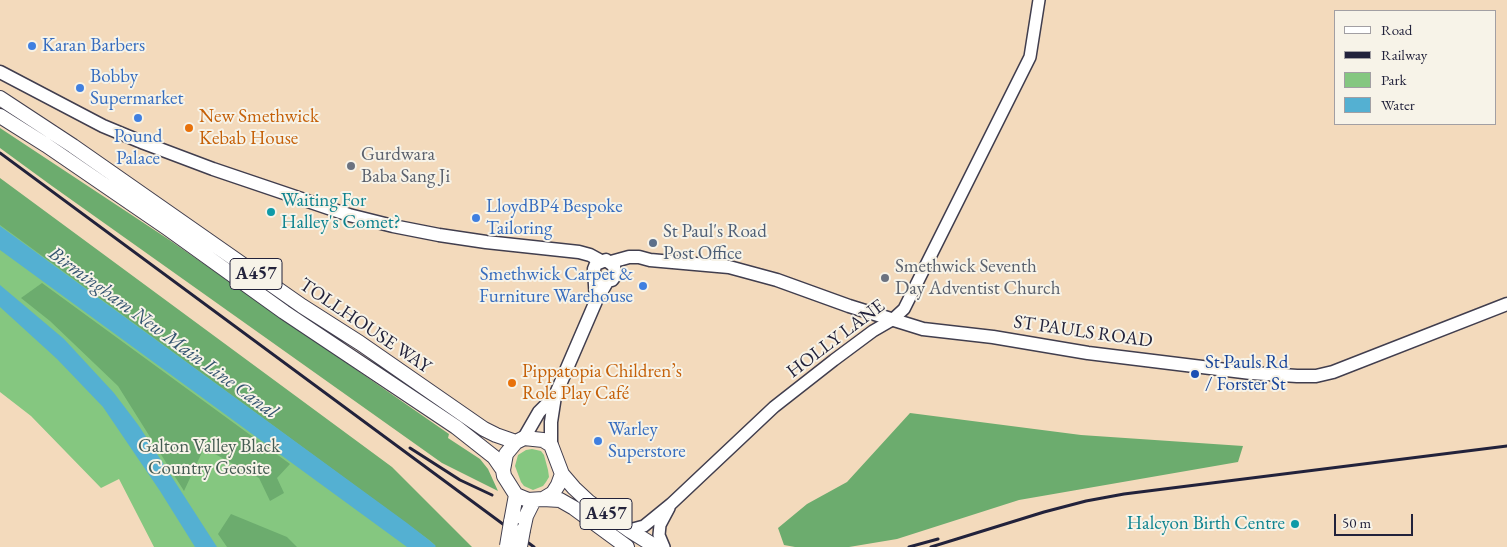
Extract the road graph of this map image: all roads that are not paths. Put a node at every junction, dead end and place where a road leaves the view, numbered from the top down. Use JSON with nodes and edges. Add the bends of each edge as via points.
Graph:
{"nodes":[{"id":1,"x":1038,"y":0,"type":"edge"},
{"id":2,"x":0,"y":72,"type":"edge"},
{"id":3,"x":0,"y":98,"type":"edge"},
{"id":4,"x":0,"y":116,"type":"edge"},
{"id":5,"x":604,"y":270,"type":"junction"},
{"id":6,"x":1507,"y":304,"type":"edge"},
{"id":7,"x":892,"y":320,"type":"junction"},
{"id":8,"x":555,"y":396,"type":"junction"},
{"id":9,"x":520,"y":440,"type":"junction"},
{"id":10,"x":551,"y":445,"type":"junction"},
{"id":11,"x":503,"y":470,"type":"junction"},
{"id":12,"x":562,"y":474,"type":"junction"},
{"id":13,"x":516,"y":495,"type":"junction"},
{"id":14,"x":539,"y":500,"type":"junction"},
{"id":15,"x":671,"y":504,"type":"junction"},
{"id":16,"x":517,"y":526,"type":"junction"},
{"id":17,"x":629,"y":530,"type":"junction"},
{"id":18,"x":512,"y":547,"type":"edge"},
{"id":19,"x":627,"y":547,"type":"edge"},
{"id":20,"x":656,"y":547,"type":"edge"},
{"id":21,"x":664,"y":547,"type":"edge"}],
"edges":[{"from":1,"to":7,"type":"street","name":"HOLLY LANE","via":[[1030,57],[908,302]]},
{"from":2,"to":5,"type":"main road","via":[[103,126],[144,143],[349,215],[486,242],[569,251]]},
{"from":3,"to":9,"type":"main road","name":"TOLLHOUSE WAY","number":"A457","via":[[484,429]]},
{"from":4,"to":11,"type":"main road","name":"TOLLHOUSE WAY","number":"A457","via":[[456,427],[494,457]]},
{"from":5,"to":7,"type":"main road","name":"ST PAULS ROAD","via":[[629,257],[729,267]]},
{"from":5,"to":8,"type":"main road","via":[[596,301]]},
{"from":6,"to":7,"type":"main road","name":"ST PAULS ROAD","via":[[1316,376],[1250,373],[1088,353],[923,329]]},
{"from":7,"to":15,"type":"street","name":"HOLLY LANE","via":[[774,407]]},
{"from":8,"to":9,"type":"main road","via":[[539,412]]},
{"from":8,"to":10,"type":"main road"},
{"from":9,"to":10,"type":"main road","via":[[543,440]]},
{"from":9,"to":11,"type":"main road","via":[[506,454]]},
{"from":10,"to":12,"type":"main road"},
{"from":11,"to":13,"type":"main road"},
{"from":12,"to":14,"type":"main road","via":[[553,493]]},
{"from":12,"to":17,"type":"main road","number":"A457","via":[[588,501]]},
{"from":13,"to":14,"type":"main road"},
{"from":13,"to":16,"type":"main road"},
{"from":14,"to":16,"type":"main road"},
{"from":14,"to":19,"type":"main road","number":"A457","via":[[560,500]]},
{"from":15,"to":17,"type":"street","name":"HOLLY LANE","via":[[644,526]]},
{"from":15,"to":21,"type":"street","name":"HOLLY LANE","via":[[660,525],[659,535]]},
{"from":16,"to":18,"type":"main road","bridge":true},
{"from":17,"to":20,"type":"main road","number":"A457"}]}
